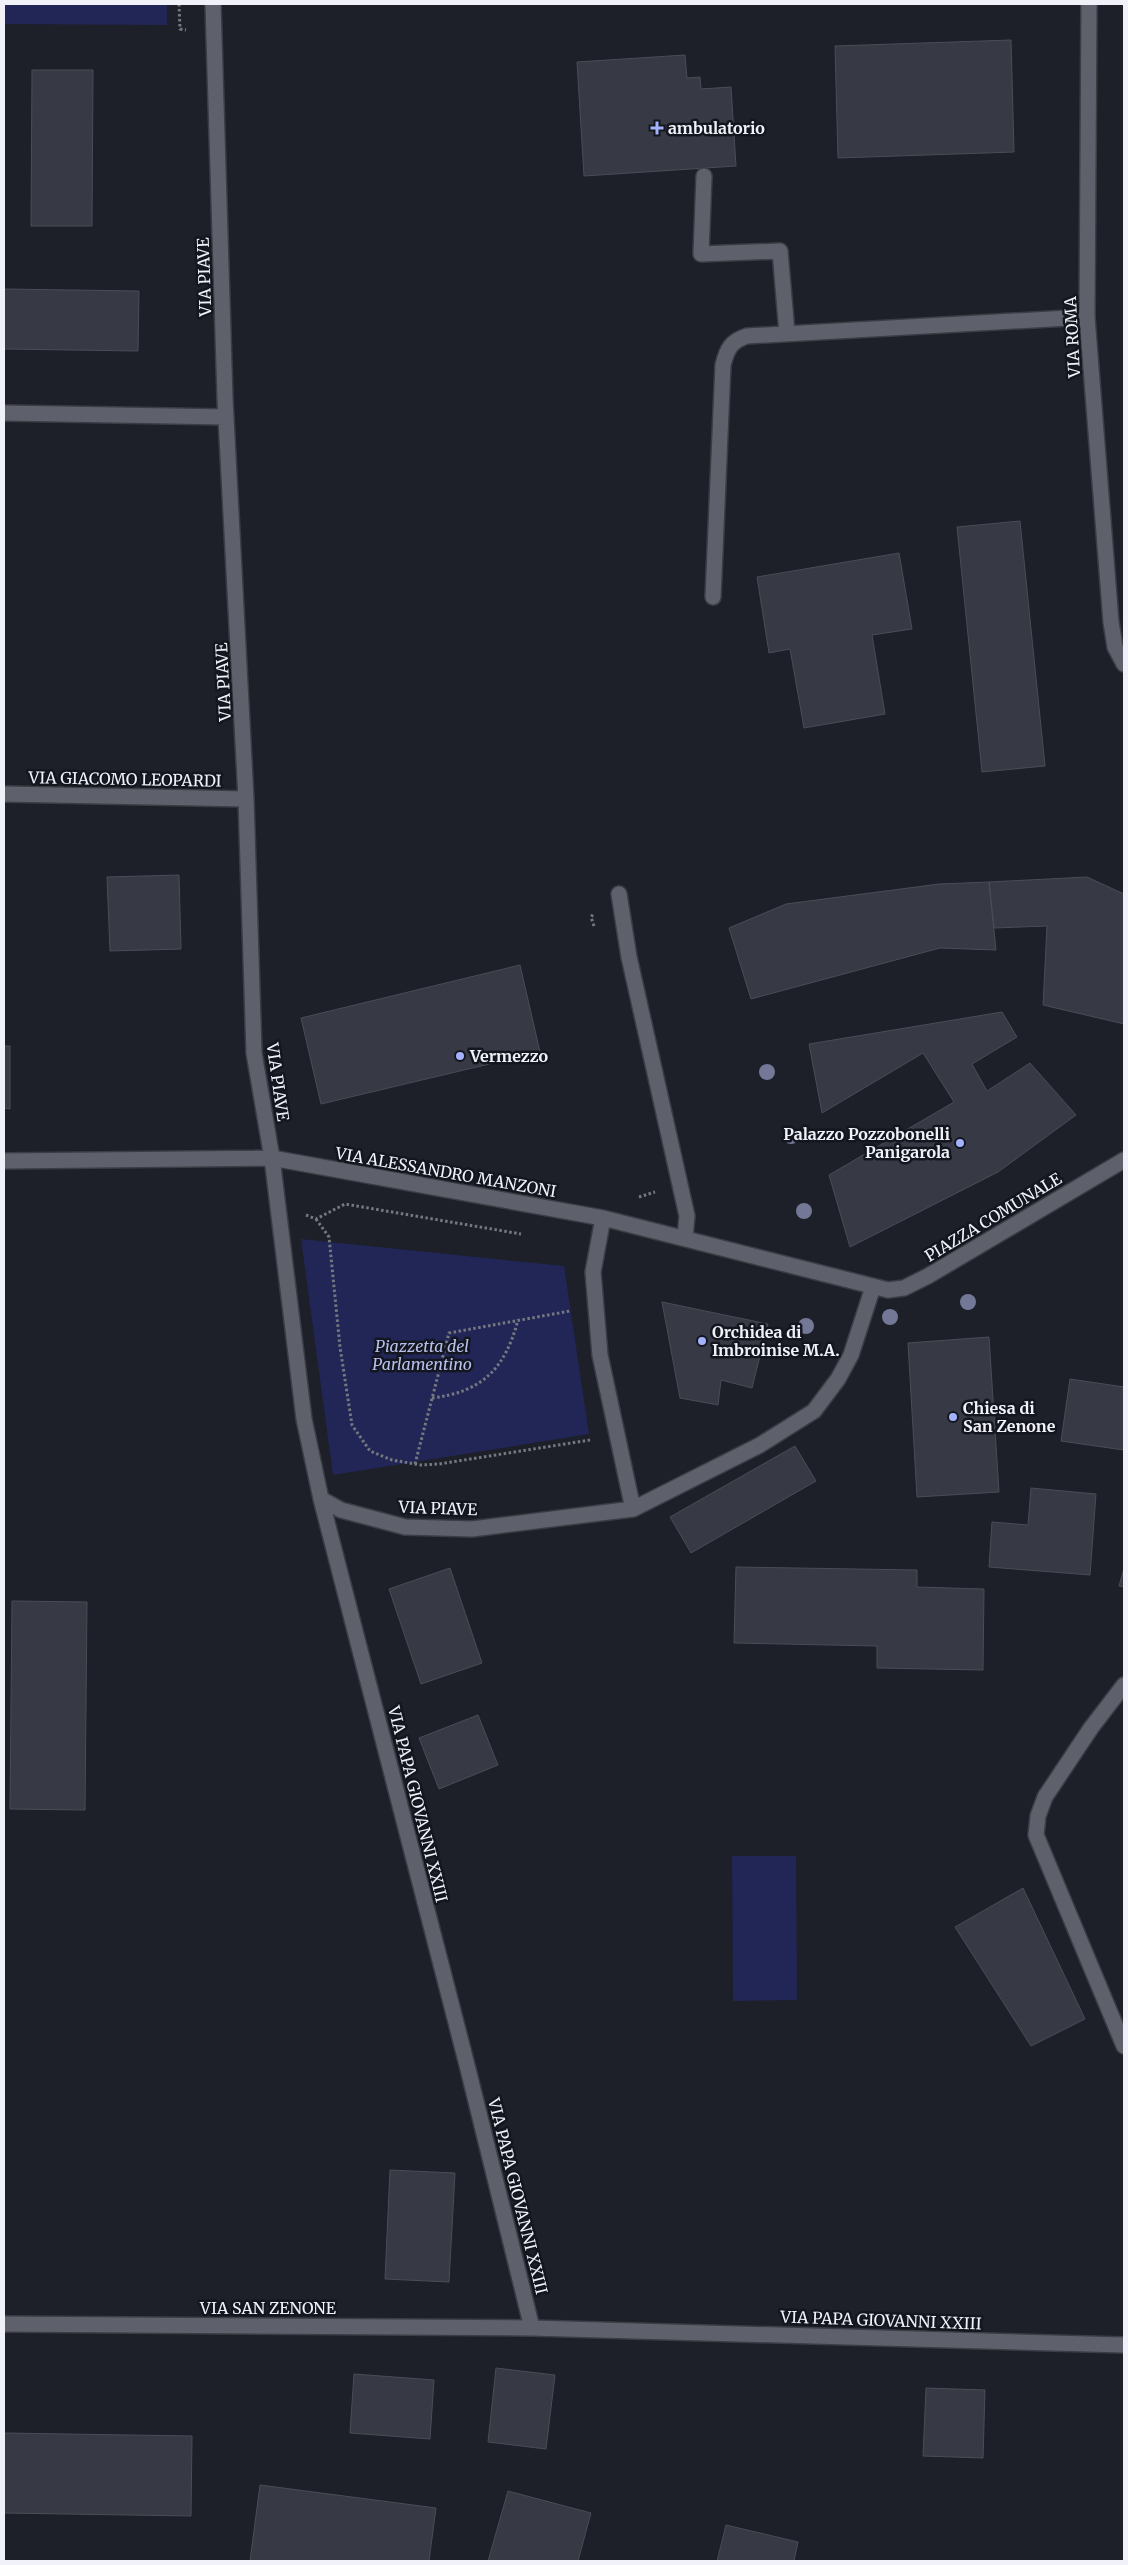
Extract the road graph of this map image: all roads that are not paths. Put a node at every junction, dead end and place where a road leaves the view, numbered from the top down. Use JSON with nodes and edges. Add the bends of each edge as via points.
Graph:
{"nodes":[{"id":1,"x":214,"y":4,"type":"edge"},
{"id":2,"x":1089,"y":4,"type":"edge"},
{"id":3,"x":704,"y":176,"type":"dead end"},
{"id":4,"x":1087,"y":317,"type":"junction"},
{"id":5,"x":787,"y":333,"type":"junction"},
{"id":6,"x":4,"y":413,"type":"edge"},
{"id":7,"x":226,"y":417,"type":"junction"},
{"id":8,"x":714,"y":597,"type":"dead end"},
{"id":9,"x":1124,"y":664,"type":"edge"},
{"id":10,"x":4,"y":794,"type":"edge"},
{"id":11,"x":246,"y":799,"type":"junction"},
{"id":12,"x":619,"y":894,"type":"dead end"},
{"id":13,"x":272,"y":1158,"type":"junction"},
{"id":14,"x":4,"y":1160,"type":"edge"},
{"id":15,"x":1122,"y":1164,"type":"edge"},
{"id":16,"x":603,"y":1218,"type":"junction"},
{"id":17,"x":684,"y":1237,"type":"junction"},
{"id":18,"x":873,"y":1287,"type":"junction"},
{"id":19,"x":321,"y":1499,"type":"junction"},
{"id":20,"x":633,"y":1509,"type":"junction"},
{"id":21,"x":1124,"y":1685,"type":"edge"},
{"id":22,"x":1124,"y":2046,"type":"edge"},
{"id":23,"x":4,"y":2324,"type":"edge"},
{"id":24,"x":532,"y":2328,"type":"junction"},
{"id":25,"x":1124,"y":2345,"type":"edge"}],
"edges":[{"from":1,"to":7,"type":"street","name":"VIA PIAVE"},
{"from":2,"to":4,"type":"street","name":"VIA ROMA"},
{"from":3,"to":5,"type":"street","via":[[701,254],[780,251]]},
{"from":4,"to":5,"type":"street"},
{"from":4,"to":9,"type":"street","name":"VIA ROMA","via":[[1111,622],[1115,647]]},
{"from":5,"to":8,"type":"street","via":[[747,336],[737,339],[727,349],[723,365]]},
{"from":6,"to":7,"type":"street"},
{"from":7,"to":11,"type":"street","name":"VIA PIAVE"},
{"from":10,"to":11,"type":"street","name":"VIA GIACOMO LEOPARDI"},
{"from":11,"to":13,"type":"street","name":"VIA PIAVE","via":[[254,1053]]},
{"from":12,"to":17,"type":"street","via":[[629,957],[687,1216]]},
{"from":13,"to":14,"type":"street","name":"VIA ALESSANDRO MANZONI"},
{"from":13,"to":16,"type":"street","name":"VIA ALESSANDRO MANZONI"},
{"from":13,"to":19,"type":"street","name":"VIA PIAVE","via":[[304,1419]]},
{"from":15,"to":18,"type":"street","name":"PIAZZA COMUNALE","via":[[904,1288],[888,1290]]},
{"from":16,"to":17,"type":"street","name":"VIA ALESSANDRO MANZONI"},
{"from":16,"to":20,"type":"street","via":[[593,1272],[600,1355]]},
{"from":17,"to":18,"type":"street","name":"VIA ALESSANDRO MANZONI"},
{"from":18,"to":20,"type":"street","name":"VIA PIAVE","via":[[851,1356],[814,1411],[760,1445]]},
{"from":19,"to":20,"type":"street","name":"VIA PIAVE","via":[[341,1510],[405,1527],[472,1529]]},
{"from":19,"to":24,"type":"street","name":"VIA PAPA GIOVANNI XXIII"},
{"from":21,"to":22,"type":"street","via":[[1045,1797],[1036,1835]]},
{"from":23,"to":24,"type":"street","name":"VIA SAN ZENONE"},
{"from":24,"to":25,"type":"street","name":"VIA PAPA GIOVANNI XXIII"}]}
